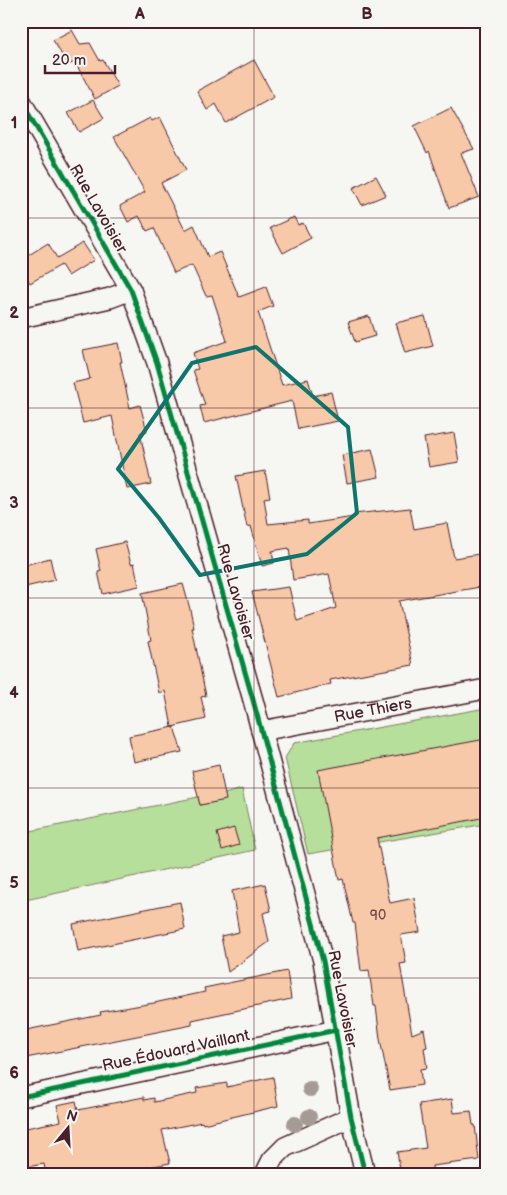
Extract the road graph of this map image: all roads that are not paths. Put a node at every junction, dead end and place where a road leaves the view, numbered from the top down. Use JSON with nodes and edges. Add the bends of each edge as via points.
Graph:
{"nodes":[{"id":1,"x":21,"y":101,"type":"edge"},
{"id":2,"x":131,"y":290,"type":"junction"},
{"id":3,"x":21,"y":318,"type":"edge"},
{"id":4,"x":486,"y":689,"type":"edge"},
{"id":5,"x":261,"y":731,"type":"junction"},
{"id":6,"x":336,"y":1030,"type":"junction"},
{"id":7,"x":21,"y":1097,"type":"edge"},
{"id":8,"x":351,"y":1117,"type":"junction"},
{"id":9,"x":265,"y":1174,"type":"edge"},
{"id":10,"x":364,"y":1174,"type":"edge"}],
"edges":[{"from":1,"to":2,"type":"street","name":"Rue Lavoisier"},
{"from":2,"to":3,"type":"street","via":[[110,298]]},
{"from":2,"to":5,"type":"street","name":"Rue Lavoisier","via":[[156,363]]},
{"from":4,"to":5,"type":"street","name":"Rue Thiers"},
{"from":5,"to":6,"type":"street","name":"Rue Lavoisier","via":[[323,961]]},
{"from":6,"to":7,"type":"street","name":"Rue Édouard Vaillant"},
{"from":6,"to":8,"type":"street","name":"Rue Lavoisier"},
{"from":8,"to":9,"type":"street","via":[[285,1147],[272,1160]]},
{"from":8,"to":10,"type":"street","name":"Rue Lavoisier"}]}
